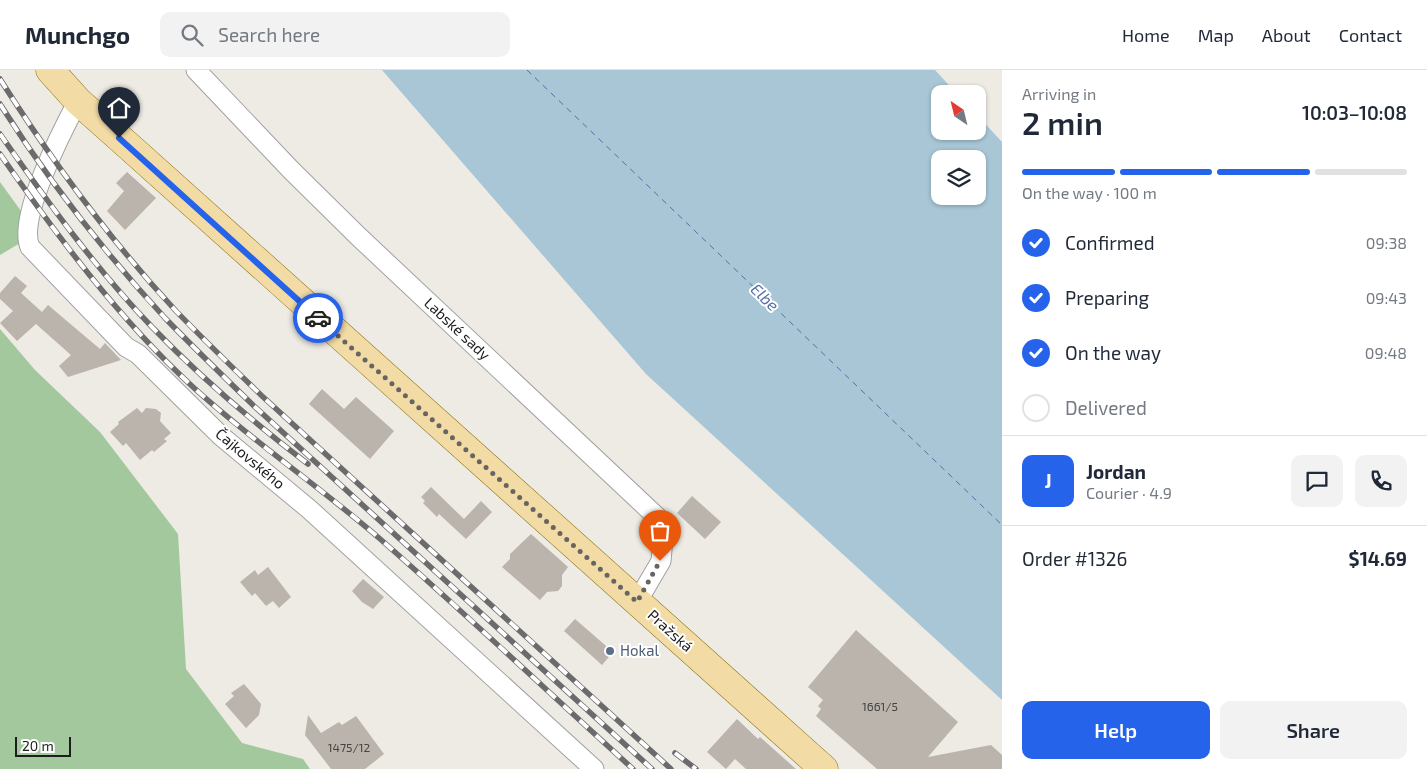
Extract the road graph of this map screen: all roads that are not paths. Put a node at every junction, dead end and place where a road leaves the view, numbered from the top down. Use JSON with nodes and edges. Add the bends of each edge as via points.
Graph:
{"nodes":[{"id":1,"x":50,"y":70,"type":"edge"},
{"id":2,"x":196,"y":70,"type":"edge"},
{"id":3,"x":78,"y":101,"type":"junction"},
{"id":4,"x":637,"y":602,"type":"junction"},
{"id":5,"x":594,"y":769,"type":"edge"},
{"id":6,"x":824,"y":769,"type":"edge"}],
"edges":[{"from":1,"to":3,"type":"main road","name":"Pražská"},
{"from":2,"to":4,"type":"street","name":"Labské sady","via":[[359,236],[657,517],[663,539],[660,561]]},
{"from":3,"to":4,"type":"main road","name":"Pražská"},
{"from":3,"to":5,"type":"street","name":"Čajkovského","via":[[56,143],[31,212],[27,234],[30,247],[126,347],[138,354],[221,436],[309,509]]},
{"from":4,"to":6,"type":"main road","name":"Pražská"}]}
